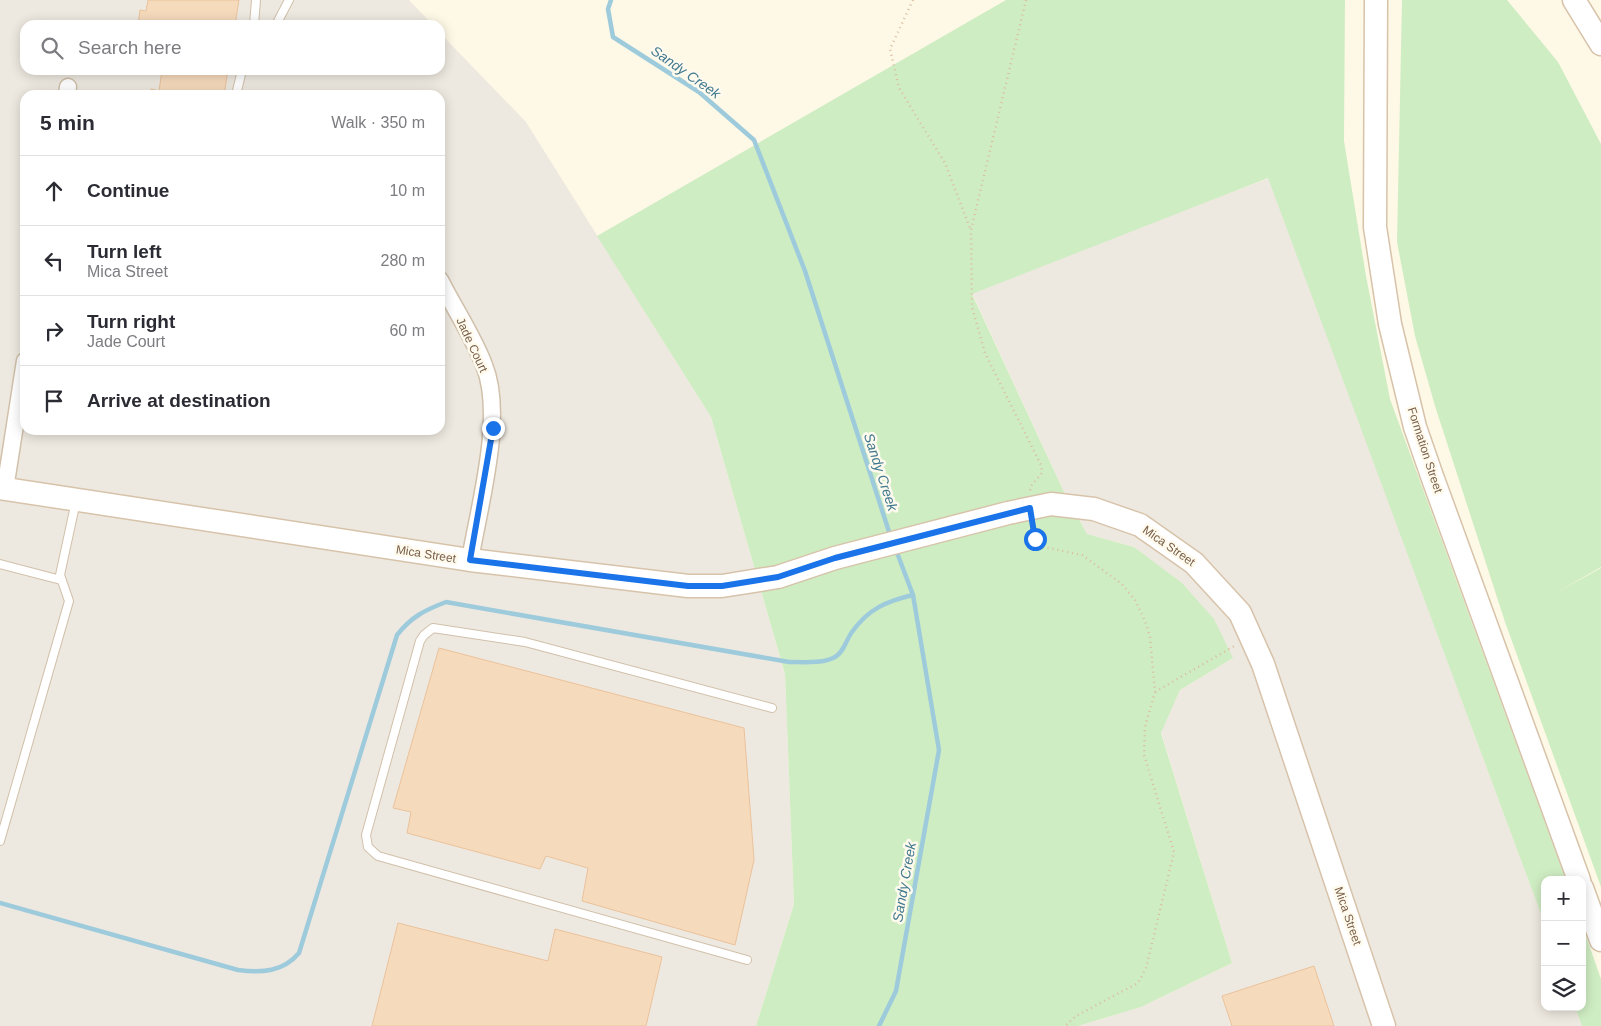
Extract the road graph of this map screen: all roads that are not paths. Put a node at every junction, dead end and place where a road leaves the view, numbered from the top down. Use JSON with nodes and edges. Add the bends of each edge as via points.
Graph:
{"nodes":[{"id":1,"x":256,"y":0,"type":"edge"},
{"id":2,"x":289,"y":0,"type":"edge"},
{"id":3,"x":1376,"y":0,"type":"edge"},
{"id":4,"x":1574,"y":0,"type":"edge"},
{"id":5,"x":254,"y":20,"type":"edge"},
{"id":6,"x":279,"y":20,"type":"edge"},
{"id":7,"x":1601,"y":44,"type":"edge"},
{"id":8,"x":241,"y":75,"type":"edge"},
{"id":9,"x":244,"y":75,"type":"edge"},
{"id":10,"x":238,"y":84,"type":"junction"},
{"id":11,"x":237,"y":90,"type":"edge"},
{"id":12,"x":445,"y":290,"type":"edge"},
{"id":13,"x":20,"y":389,"type":"edge"},
{"id":14,"x":2,"y":488,"type":"edge"},
{"id":15,"x":76,"y":500,"type":"junction"},
{"id":16,"x":470,"y":560,"type":"junction"},
{"id":17,"x":0,"y":564,"type":"edge"},
{"id":18,"x":61,"y":580,"type":"junction"},
{"id":19,"x":772,"y":708,"type":"dead end"},
{"id":20,"x":0,"y":841,"type":"edge"},
{"id":21,"x":1578,"y":876,"type":"edge"},
{"id":22,"x":1586,"y":899,"type":"edge"},
{"id":23,"x":1601,"y":940,"type":"edge"},
{"id":24,"x":747,"y":960,"type":"dead end"},
{"id":25,"x":1384,"y":1026,"type":"edge"}],
"edges":[{"from":1,"to":5,"type":"lane"},
{"from":2,"to":6,"type":"lane"},
{"from":3,"to":21,"type":"street","name":"Formation Street","via":[[1375,227],[1390,324],[1432,476]]},
{"from":4,"to":7,"type":"street"},
{"from":8,"to":10,"type":"lane"},
{"from":9,"to":10,"type":"lane"},
{"from":10,"to":11,"type":"lane"},
{"from":12,"to":16,"type":"street","name":"Jade Court","via":[[484,366],[491,398],[493,428]]},
{"from":13,"to":14,"type":"street"},
{"from":14,"to":15,"type":"street","name":"Mica Street"},
{"from":15,"to":16,"type":"street","name":"Mica Street"},
{"from":15,"to":18,"type":"lane"},
{"from":16,"to":25,"type":"street","name":"Mica Street","via":[[688,586],[722,586],[778,577],[951,527],[1052,504],[1094,509],[1140,525],[1194,563],[1240,613],[1263,664]]},
{"from":17,"to":18,"type":"lane"},
{"from":18,"to":20,"type":"lane","via":[[69,602]]},
{"from":19,"to":24,"type":"lane","via":[[525,642],[433,628],[420,641],[366,834],[368,847],[378,856]]},
{"from":22,"to":23,"type":"street"}]}
